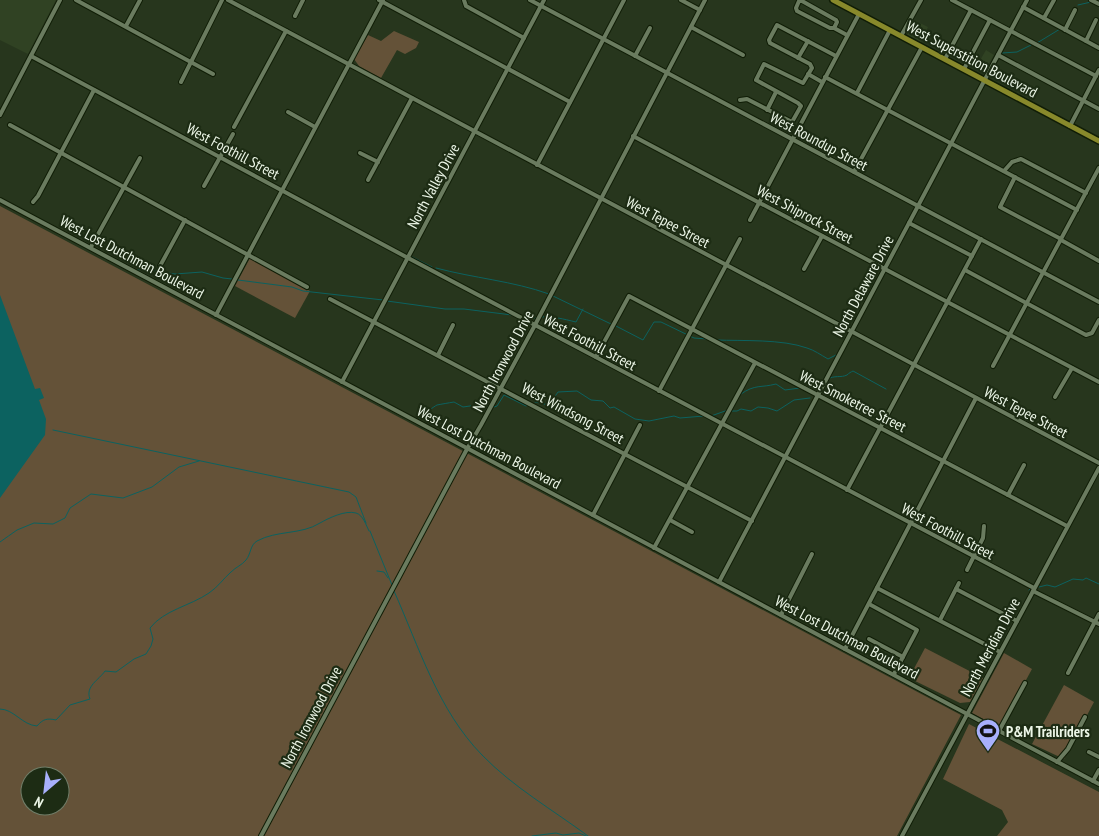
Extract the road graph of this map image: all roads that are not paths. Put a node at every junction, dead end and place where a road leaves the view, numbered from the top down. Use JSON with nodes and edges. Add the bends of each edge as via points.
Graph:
{"nodes":[{"id":1,"x":60,"y":0,"type":"edge"},
{"id":2,"x":76,"y":0,"type":"edge"},
{"id":3,"x":140,"y":0,"type":"edge"},
{"id":4,"x":222,"y":0,"type":"edge"},
{"id":5,"x":228,"y":0,"type":"edge"},
{"id":6,"x":303,"y":0,"type":"edge"},
{"id":7,"x":530,"y":0,"type":"edge"},
{"id":8,"x":544,"y":0,"type":"edge"},
{"id":9,"x":624,"y":0,"type":"edge"},
{"id":10,"x":681,"y":0,"type":"edge"},
{"id":11,"x":705,"y":0,"type":"edge"},
{"id":12,"x":833,"y":0,"type":"edge"},
{"id":13,"x":921,"y":0,"type":"edge"},
{"id":14,"x":952,"y":0,"type":"edge"},
{"id":15,"x":1027,"y":0,"type":"edge"},
{"id":16,"x":1054,"y":0,"type":"edge"},
{"id":17,"x":1091,"y":0,"type":"edge"},
{"id":18,"x":381,"y":1,"type":"edge"},
{"id":19,"x":464,"y":1,"type":"edge"},
{"id":20,"x":1099,"y":4,"type":"edge"},
{"id":21,"x":541,"y":6,"type":"junction"},
{"id":22,"x":1023,"y":7,"type":"junction"},
{"id":23,"x":700,"y":10,"type":"junction"},
{"id":24,"x":971,"y":10,"type":"junction"},
{"id":25,"x":1075,"y":10,"type":"dead end"},
{"id":26,"x":859,"y":14,"type":"junction"},
{"id":27,"x":294,"y":16,"type":"dead end"},
{"id":28,"x":1044,"y":18,"type":"junction"},
{"id":29,"x":990,"y":20,"type":"junction"},
{"id":30,"x":1096,"y":20,"type":"dead end"},
{"id":31,"x":126,"y":26,"type":"junction"},
{"id":32,"x":691,"y":27,"type":"junction"},
{"id":33,"x":650,"y":28,"type":"dead end"},
{"id":34,"x":834,"y":28,"type":"junction"},
{"id":35,"x":890,"y":30,"type":"junction"},
{"id":36,"x":1065,"y":30,"type":"junction"},
{"id":37,"x":286,"y":31,"type":"junction"},
{"id":38,"x":1010,"y":31,"type":"junction"},
{"id":39,"x":847,"y":35,"type":"junction"},
{"id":40,"x":902,"y":36,"type":"junction"},
{"id":41,"x":524,"y":38,"type":"junction"},
{"id":42,"x":604,"y":40,"type":"junction"},
{"id":43,"x":808,"y":41,"type":"junction"},
{"id":44,"x":1086,"y":41,"type":"junction"},
{"id":45,"x":922,"y":47,"type":"junction"},
{"id":46,"x":1099,"y":48,"type":"edge"},
{"id":47,"x":743,"y":55,"type":"dead end"},
{"id":48,"x":998,"y":55,"type":"junction"},
{"id":49,"x":31,"y":56,"type":"junction"},
{"id":50,"x":635,"y":56,"type":"junction"},
{"id":51,"x":836,"y":56,"type":"junction"},
{"id":52,"x":798,"y":58,"type":"junction"},
{"id":53,"x":945,"y":59,"type":"junction"},
{"id":54,"x":191,"y":61,"type":"junction"},
{"id":55,"x":349,"y":65,"type":"junction"},
{"id":56,"x":508,"y":69,"type":"junction"},
{"id":57,"x":964,"y":69,"type":"junction"},
{"id":58,"x":1099,"y":70,"type":"edge"},
{"id":59,"x":666,"y":73,"type":"junction"},
{"id":60,"x":213,"y":74,"type":"dead end"},
{"id":61,"x":808,"y":74,"type":"junction"},
{"id":62,"x":1096,"y":76,"type":"junction"},
{"id":63,"x":825,"y":77,"type":"junction"},
{"id":64,"x":984,"y":80,"type":"junction"},
{"id":65,"x":180,"y":82,"type":"dead end"},
{"id":66,"x":822,"y":82,"type":"junction"},
{"id":67,"x":94,"y":90,"type":"junction"},
{"id":68,"x":776,"y":92,"type":"junction"},
{"id":69,"x":857,"y":93,"type":"junction"},
{"id":70,"x":412,"y":98,"type":"junction"},
{"id":71,"x":740,"y":100,"type":"dead end"},
{"id":72,"x":1083,"y":100,"type":"junction"},
{"id":73,"x":570,"y":102,"type":"junction"},
{"id":74,"x":1099,"y":108,"type":"edge"},
{"id":75,"x":767,"y":110,"type":"junction"},
{"id":76,"x":888,"y":110,"type":"junction"},
{"id":77,"x":288,"y":112,"type":"dead end"},
{"id":78,"x":0,"y":115,"type":"edge"},
{"id":79,"x":10,"y":125,"type":"dead end"},
{"id":80,"x":1070,"y":126,"type":"junction"},
{"id":81,"x":234,"y":127,"type":"dead end"},
{"id":82,"x":315,"y":127,"type":"junction"},
{"id":83,"x":474,"y":132,"type":"junction"},
{"id":84,"x":233,"y":134,"type":"dead end"},
{"id":85,"x":633,"y":136,"type":"junction"},
{"id":86,"x":792,"y":140,"type":"junction"},
{"id":87,"x":1099,"y":141,"type":"edge"},
{"id":88,"x":951,"y":143,"type":"junction"},
{"id":89,"x":61,"y":152,"type":"junction"},
{"id":90,"x":360,"y":153,"type":"dead end"},
{"id":91,"x":220,"y":157,"type":"junction"},
{"id":92,"x":140,"y":158,"type":"dead end"},
{"id":93,"x":378,"y":162,"type":"junction"},
{"id":94,"x":537,"y":165,"type":"junction"},
{"id":95,"x":1099,"y":168,"type":"edge"},
{"id":96,"x":1004,"y":171,"type":"junction"},
{"id":97,"x":854,"y":172,"type":"junction"},
{"id":98,"x":1015,"y":177,"type":"junction"},
{"id":99,"x":368,"y":180,"type":"dead end"},
{"id":100,"x":124,"y":186,"type":"junction"},
{"id":101,"x":204,"y":186,"type":"dead end"},
{"id":102,"x":282,"y":190,"type":"junction"},
{"id":103,"x":1086,"y":193,"type":"junction"},
{"id":104,"x":600,"y":198,"type":"junction"},
{"id":105,"x":0,"y":200,"type":"edge"},
{"id":106,"x":33,"y":202,"type":"dead end"},
{"id":107,"x":759,"y":202,"type":"junction"},
{"id":108,"x":918,"y":206,"type":"junction"},
{"id":109,"x":1077,"y":210,"type":"junction"},
{"id":110,"x":185,"y":220,"type":"junction"},
{"id":111,"x":750,"y":220,"type":"dead end"},
{"id":112,"x":909,"y":223,"type":"junction"},
{"id":113,"x":822,"y":236,"type":"junction"},
{"id":114,"x":740,"y":239,"type":"dead end"},
{"id":115,"x":981,"y":239,"type":"junction"},
{"id":116,"x":1061,"y":240,"type":"junction"},
{"id":117,"x":91,"y":248,"type":"junction"},
{"id":118,"x":248,"y":254,"type":"junction"},
{"id":119,"x":972,"y":256,"type":"junction"},
{"id":120,"x":407,"y":258,"type":"junction"},
{"id":121,"x":1099,"y":261,"type":"edge"},
{"id":122,"x":160,"y":266,"type":"dead end"},
{"id":123,"x":726,"y":266,"type":"junction"},
{"id":124,"x":804,"y":269,"type":"dead end"},
{"id":125,"x":884,"y":269,"type":"junction"},
{"id":126,"x":964,"y":270,"type":"junction"},
{"id":127,"x":1044,"y":272,"type":"junction"},
{"id":128,"x":307,"y":287,"type":"dead end"},
{"id":129,"x":330,"y":299,"type":"dead end"},
{"id":130,"x":947,"y":302,"type":"junction"},
{"id":131,"x":1099,"y":302,"type":"edge"},
{"id":132,"x":1027,"y":303,"type":"junction"},
{"id":133,"x":216,"y":315,"type":"junction"},
{"id":134,"x":1099,"y":320,"type":"edge"},
{"id":135,"x":374,"y":321,"type":"junction"},
{"id":136,"x":453,"y":325,"type":"dead end"},
{"id":137,"x":535,"y":325,"type":"junction"},
{"id":138,"x":691,"y":329,"type":"junction"},
{"id":139,"x":851,"y":332,"type":"junction"},
{"id":140,"x":1010,"y":335,"type":"junction"},
{"id":141,"x":438,"y":356,"type":"junction"},
{"id":142,"x":596,"y":358,"type":"junction"},
{"id":143,"x":755,"y":363,"type":"junction"},
{"id":144,"x":915,"y":365,"type":"junction"},
{"id":145,"x":993,"y":366,"type":"dead end"},
{"id":146,"x":1072,"y":368,"type":"junction"},
{"id":147,"x":342,"y":382,"type":"junction"},
{"id":148,"x":1099,"y":382,"type":"edge"},
{"id":149,"x":501,"y":388,"type":"junction"},
{"id":150,"x":659,"y":391,"type":"junction"},
{"id":151,"x":818,"y":395,"type":"junction"},
{"id":152,"x":976,"y":398,"type":"junction"},
{"id":153,"x":1055,"y":398,"type":"dead end"},
{"id":154,"x":721,"y":424,"type":"junction"},
{"id":155,"x":640,"y":425,"type":"dead end"},
{"id":156,"x":881,"y":428,"type":"junction"},
{"id":157,"x":467,"y":449,"type":"junction"},
{"id":158,"x":626,"y":453,"type":"junction"},
{"id":159,"x":785,"y":457,"type":"junction"},
{"id":160,"x":943,"y":460,"type":"junction"},
{"id":161,"x":1099,"y":463,"type":"edge"},
{"id":162,"x":1024,"y":465,"type":"dead end"},
{"id":163,"x":1099,"y":468,"type":"edge"},
{"id":164,"x":688,"y":487,"type":"junction"},
{"id":165,"x":847,"y":490,"type":"junction"},
{"id":166,"x":1008,"y":495,"type":"junction"},
{"id":167,"x":593,"y":515,"type":"junction"},
{"id":168,"x":670,"y":520,"type":"junction"},
{"id":169,"x":752,"y":521,"type":"junction"},
{"id":170,"x":910,"y":524,"type":"junction"},
{"id":171,"x":984,"y":526,"type":"dead end"},
{"id":172,"x":1067,"y":526,"type":"junction"},
{"id":173,"x":692,"y":532,"type":"dead end"},
{"id":174,"x":654,"y":548,"type":"junction"},
{"id":175,"x":812,"y":554,"type":"dead end"},
{"id":176,"x":973,"y":557,"type":"junction"},
{"id":177,"x":967,"y":570,"type":"dead end"},
{"id":178,"x":719,"y":582,"type":"junction"},
{"id":179,"x":959,"y":583,"type":"dead end"},
{"id":180,"x":878,"y":588,"type":"junction"},
{"id":181,"x":956,"y":589,"type":"junction"},
{"id":182,"x":1034,"y":590,"type":"junction"},
{"id":183,"x":869,"y":604,"type":"junction"},
{"id":184,"x":1099,"y":614,"type":"edge"},
{"id":185,"x":781,"y":615,"type":"junction"},
{"id":186,"x":940,"y":620,"type":"junction"},
{"id":187,"x":1017,"y":621,"type":"junction"},
{"id":188,"x":1097,"y":623,"type":"edge"},
{"id":189,"x":869,"y":639,"type":"dead end"},
{"id":190,"x":845,"y":649,"type":"junction"},
{"id":191,"x":1000,"y":652,"type":"junction"},
{"id":192,"x":903,"y":657,"type":"junction"},
{"id":193,"x":1068,"y":672,"type":"dead end"},
{"id":194,"x":894,"y":674,"type":"junction"},
{"id":195,"x":1025,"y":683,"type":"dead end"},
{"id":196,"x":967,"y":714,"type":"junction"},
{"id":197,"x":1085,"y":717,"type":"dead end"},
{"id":198,"x":999,"y":731,"type":"junction"},
{"id":199,"x":1089,"y":752,"type":"dead end"},
{"id":200,"x":1099,"y":757,"type":"edge"},
{"id":201,"x":1057,"y":762,"type":"junction"},
{"id":202,"x":1099,"y":770,"type":"edge"},
{"id":203,"x":1093,"y":781,"type":"junction"},
{"id":204,"x":1099,"y":784,"type":"edge"},
{"id":205,"x":261,"y":836,"type":"edge"},
{"id":206,"x":902,"y":836,"type":"edge"}],
"edges":[{"from":1,"to":49,"type":"street"},
{"from":2,"to":31,"type":"street"},
{"from":3,"to":31,"type":"street"},
{"from":4,"to":54,"type":"street"},
{"from":5,"to":37,"type":"street","name":"West Tepee Street"},
{"from":6,"to":27,"type":"street"},
{"from":7,"to":21,"type":"street","name":"West Roundup Street"},
{"from":8,"to":21,"type":"street","name":"North Valley Drive"},
{"from":9,"to":42,"type":"street"},
{"from":10,"to":23,"type":"street"},
{"from":11,"to":23,"type":"street","name":"North Ironwood Drive"},
{"from":12,"to":26,"type":"main road","name":"West Superstition Boulevard"},
{"from":13,"to":40,"type":"street"},
{"from":14,"to":24,"type":"street"},
{"from":15,"to":22,"type":"street","name":"North Delaware Drive"},
{"from":16,"to":28,"type":"street"},
{"from":17,"to":20,"type":"street"},
{"from":18,"to":55,"type":"street"},
{"from":18,"to":56,"type":"street"},
{"from":19,"to":41,"type":"street","via":[[466,6]]},
{"from":21,"to":41,"type":"street","name":"North Valley Drive"},
{"from":21,"to":42,"type":"street","name":"West Roundup Street"},
{"from":22,"to":28,"type":"street"},
{"from":22,"to":38,"type":"street","name":"North Delaware Drive"},
{"from":23,"to":32,"type":"street","name":"North Ironwood Drive"},
{"from":24,"to":29,"type":"street"},
{"from":24,"to":53,"type":"street"},
{"from":25,"to":36,"type":"street"},
{"from":26,"to":35,"type":"main road","name":"West Superstition Boulevard"},
{"from":26,"to":39,"type":"street"},
{"from":28,"to":36,"type":"street"},
{"from":29,"to":38,"type":"street"},
{"from":29,"to":57,"type":"street"},
{"from":30,"to":44,"type":"street"},
{"from":31,"to":54,"type":"street"},
{"from":32,"to":47,"type":"street"},
{"from":32,"to":59,"type":"street","name":"North Ironwood Drive"},
{"from":33,"to":50,"type":"street"},
{"from":34,"to":34,"type":"street","via":[[836,20],[799,1],[797,11]]},
{"from":34,"to":39,"type":"street"},
{"from":35,"to":40,"type":"main road","name":"West Superstition Boulevard"},
{"from":35,"to":69,"type":"street"},
{"from":36,"to":44,"type":"street"},
{"from":37,"to":55,"type":"street","name":"West Tepee Street"},
{"from":37,"to":81,"type":"street"},
{"from":38,"to":48,"type":"street","name":"North Delaware Drive"},
{"from":38,"to":62,"type":"street"},
{"from":39,"to":51,"type":"street"},
{"from":40,"to":45,"type":"main road","name":"West Superstition Boulevard"},
{"from":41,"to":56,"type":"street","name":"North Valley Drive"},
{"from":42,"to":50,"type":"street","name":"West Roundup Street"},
{"from":42,"to":73,"type":"street"},
{"from":43,"to":51,"type":"street"},
{"from":43,"to":52,"type":"street"},
{"from":43,"to":52,"type":"street","via":[[777,25],[769,42]]},
{"from":44,"to":46,"type":"street"},
{"from":45,"to":53,"type":"main road","name":"West Superstition Boulevard"},
{"from":45,"to":76,"type":"street"},
{"from":48,"to":64,"type":"street","name":"North Delaware Drive"},
{"from":48,"to":72,"type":"street"},
{"from":49,"to":67,"type":"street","name":"West Foothill Street"},
{"from":49,"to":78,"type":"street"},
{"from":50,"to":59,"type":"street","name":"West Roundup Street"},
{"from":51,"to":63,"type":"street"},
{"from":52,"to":61,"type":"street","via":[[812,66]]},
{"from":53,"to":57,"type":"main road","name":"West Superstition Boulevard"},
{"from":54,"to":60,"type":"street"},
{"from":54,"to":65,"type":"street"},
{"from":55,"to":70,"type":"street","name":"West Tepee Street"},
{"from":55,"to":82,"type":"street"},
{"from":56,"to":73,"type":"street"},
{"from":56,"to":83,"type":"street","name":"North Valley Drive"},
{"from":57,"to":64,"type":"main road","name":"West Superstition Boulevard"},
{"from":58,"to":62,"type":"street"},
{"from":59,"to":85,"type":"street","name":"North Ironwood Drive"},
{"from":59,"to":86,"type":"street","name":"West Roundup Street"},
{"from":61,"to":66,"type":"street"},
{"from":61,"to":68,"type":"street","via":[[803,83],[764,64],[756,80]]},
{"from":62,"to":72,"type":"street"},
{"from":63,"to":66,"type":"street"},
{"from":63,"to":69,"type":"street"},
{"from":64,"to":80,"type":"main road","name":"West Superstition Boulevard"},
{"from":64,"to":88,"type":"street","name":"North Delaware Drive"},
{"from":66,"to":86,"type":"street"},
{"from":67,"to":89,"type":"street"},
{"from":67,"to":91,"type":"street","name":"West Foothill Street"},
{"from":68,"to":75,"type":"street"},
{"from":68,"to":75,"type":"street","via":[[801,106],[792,122]]},
{"from":69,"to":76,"type":"street"},
{"from":70,"to":83,"type":"street","name":"West Tepee Street"},
{"from":70,"to":93,"type":"street"},
{"from":71,"to":75,"type":"street","via":[[746,99]]},
{"from":72,"to":74,"type":"street"},
{"from":72,"to":80,"type":"street"},
{"from":73,"to":94,"type":"street"},
{"from":76,"to":88,"type":"street"},
{"from":76,"to":97,"type":"street"},
{"from":77,"to":82,"type":"street"},
{"from":79,"to":89,"type":"street"},
{"from":80,"to":87,"type":"main road","name":"West Superstition Boulevard"},
{"from":82,"to":102,"type":"street"},
{"from":83,"to":94,"type":"street","name":"West Tepee Street"},
{"from":83,"to":120,"type":"street","name":"North Valley Drive"},
{"from":84,"to":91,"type":"street"},
{"from":85,"to":104,"type":"street","name":"North Ironwood Drive"},
{"from":85,"to":107,"type":"street","name":"West Shiprock Street"},
{"from":86,"to":97,"type":"street","name":"West Roundup Street"},
{"from":86,"to":107,"type":"street"},
{"from":88,"to":96,"type":"street"},
{"from":88,"to":108,"type":"street","name":"North Delaware Drive"},
{"from":89,"to":100,"type":"street"},
{"from":89,"to":106,"type":"street"},
{"from":90,"to":93,"type":"street"},
{"from":91,"to":101,"type":"street"},
{"from":91,"to":102,"type":"street","name":"West Foothill Street"},
{"from":92,"to":100,"type":"street"},
{"from":93,"to":99,"type":"street"},
{"from":94,"to":104,"type":"street","name":"West Tepee Street"},
{"from":95,"to":103,"type":"street"},
{"from":96,"to":98,"type":"street"},
{"from":96,"to":103,"type":"street","via":[[1012,162],[1021,159]]},
{"from":97,"to":108,"type":"street","name":"West Roundup Street"},
{"from":98,"to":109,"type":"street"},
{"from":98,"to":116,"type":"street","via":[[1000,207]]},
{"from":100,"to":110,"type":"street"},
{"from":100,"to":117,"type":"street"},
{"from":102,"to":118,"type":"street"},
{"from":102,"to":120,"type":"street","name":"West Foothill Street"},
{"from":103,"to":109,"type":"street"},
{"from":104,"to":123,"type":"street","name":"West Tepee Street"},
{"from":104,"to":137,"type":"street","name":"North Ironwood Drive"},
{"from":105,"to":117,"type":"street","name":"West Lost Dutchman Boulevard"},
{"from":107,"to":111,"type":"street"},
{"from":107,"to":113,"type":"street","name":"West Shiprock Street"},
{"from":108,"to":112,"type":"street","name":"North Delaware Drive"},
{"from":108,"to":115,"type":"street","name":"West Roundup Street"},
{"from":109,"to":116,"type":"street"},
{"from":110,"to":118,"type":"street"},
{"from":110,"to":122,"type":"street"},
{"from":112,"to":119,"type":"street"},
{"from":112,"to":125,"type":"street","name":"North Delaware Drive"},
{"from":113,"to":124,"type":"street"},
{"from":113,"to":125,"type":"street","name":"West Shiprock Street"},
{"from":114,"to":123,"type":"street"},
{"from":115,"to":119,"type":"street"},
{"from":115,"to":127,"type":"street","name":"West Roundup Street"},
{"from":116,"to":121,"type":"street"},
{"from":116,"to":127,"type":"street"},
{"from":117,"to":133,"type":"street","name":"West Lost Dutchman Boulevard"},
{"from":118,"to":128,"type":"street"},
{"from":118,"to":133,"type":"street"},
{"from":119,"to":126,"type":"street"},
{"from":120,"to":135,"type":"street","name":"North Valley Drive"},
{"from":120,"to":137,"type":"street","name":"West Foothill Street"},
{"from":123,"to":138,"type":"street"},
{"from":123,"to":139,"type":"street","name":"West Tepee Street"},
{"from":125,"to":130,"type":"street","name":"West Shiprock Street"},
{"from":125,"to":139,"type":"street","name":"North Delaware Drive"},
{"from":126,"to":130,"type":"street"},
{"from":126,"to":132,"type":"street"},
{"from":127,"to":131,"type":"street","name":"West Roundup Street"},
{"from":127,"to":132,"type":"street"},
{"from":129,"to":135,"type":"street","name":"West Windsong Street"},
{"from":130,"to":140,"type":"street","name":"West Shiprock Street"},
{"from":130,"to":144,"type":"street"},
{"from":132,"to":134,"type":"street","via":[[1088,335]]},
{"from":132,"to":140,"type":"street"},
{"from":133,"to":147,"type":"street","name":"West Lost Dutchman Boulevard"},
{"from":135,"to":141,"type":"street","name":"West Windsong Street"},
{"from":135,"to":147,"type":"street","name":"North Valley Drive"},
{"from":136,"to":141,"type":"street"},
{"from":137,"to":142,"type":"street","name":"West Foothill Street"},
{"from":137,"to":149,"type":"street","name":"North Ironwood Drive"},
{"from":138,"to":142,"type":"street","name":"West Smoketree Street","via":[[629,296]]},
{"from":138,"to":143,"type":"street","name":"West Smoketree Street"},
{"from":138,"to":150,"type":"street"},
{"from":139,"to":144,"type":"street","name":"West Tepee Street"},
{"from":139,"to":151,"type":"street","name":"North Delaware Drive"},
{"from":140,"to":145,"type":"street"},
{"from":140,"to":146,"type":"street","name":"West Shiprock Street"},
{"from":141,"to":149,"type":"street","name":"West Windsong Street"},
{"from":142,"to":150,"type":"street","name":"West Foothill Street"},
{"from":143,"to":151,"type":"street","name":"West Smoketree Street"},
{"from":143,"to":154,"type":"street"},
{"from":144,"to":152,"type":"street","name":"West Tepee Street"},
{"from":144,"to":156,"type":"street"},
{"from":146,"to":148,"type":"street","name":"West Shiprock Street"},
{"from":146,"to":153,"type":"street"},
{"from":147,"to":157,"type":"street","name":"West Lost Dutchman Boulevard"},
{"from":149,"to":157,"type":"street","name":"North Ironwood Drive"},
{"from":149,"to":158,"type":"street","name":"West Windsong Street"},
{"from":150,"to":154,"type":"street","name":"West Foothill Street"},
{"from":151,"to":156,"type":"street","name":"West Smoketree Street"},
{"from":151,"to":159,"type":"street","name":"North Delaware Drive"},
{"from":152,"to":160,"type":"street"},
{"from":152,"to":161,"type":"street","name":"West Tepee Street"},
{"from":154,"to":159,"type":"street","name":"West Foothill Street"},
{"from":154,"to":164,"type":"street"},
{"from":155,"to":158,"type":"street"},
{"from":156,"to":160,"type":"street","name":"West Smoketree Street"},
{"from":156,"to":165,"type":"street"},
{"from":157,"to":167,"type":"street","name":"West Lost Dutchman Boulevard"},
{"from":157,"to":205,"type":"street","name":"North Ironwood Drive"},
{"from":158,"to":164,"type":"street","name":"West Windsong Street"},
{"from":158,"to":167,"type":"street"},
{"from":159,"to":165,"type":"street","name":"West Foothill Street"},
{"from":159,"to":169,"type":"street","name":"North Delaware Drive"},
{"from":160,"to":166,"type":"street","name":"West Smoketree Street"},
{"from":160,"to":170,"type":"street"},
{"from":162,"to":166,"type":"street"},
{"from":163,"to":172,"type":"street","name":"North Meridian Drive"},
{"from":164,"to":168,"type":"street"},
{"from":164,"to":169,"type":"street","name":"West Windsong Street"},
{"from":165,"to":170,"type":"street","name":"West Foothill Street"},
{"from":166,"to":172,"type":"street","name":"West Smoketree Street"},
{"from":167,"to":174,"type":"street","name":"West Lost Dutchman Boulevard"},
{"from":168,"to":173,"type":"street"},
{"from":168,"to":174,"type":"street"},
{"from":169,"to":178,"type":"street","name":"North Delaware Drive"},
{"from":170,"to":176,"type":"street","name":"West Foothill Street"},
{"from":170,"to":180,"type":"street"},
{"from":171,"to":176,"type":"street","via":[[983,538]]},
{"from":172,"to":182,"type":"street","name":"North Meridian Drive"},
{"from":174,"to":178,"type":"street","name":"West Lost Dutchman Boulevard"},
{"from":175,"to":185,"type":"street"},
{"from":176,"to":177,"type":"street"},
{"from":176,"to":182,"type":"street","name":"West Foothill Street"},
{"from":178,"to":185,"type":"street","name":"West Lost Dutchman Boulevard"},
{"from":179,"to":181,"type":"street"},
{"from":180,"to":183,"type":"street"},
{"from":180,"to":186,"type":"street"},
{"from":181,"to":186,"type":"street"},
{"from":181,"to":187,"type":"street"},
{"from":182,"to":187,"type":"street","name":"North Meridian Drive"},
{"from":182,"to":188,"type":"street","name":"West Foothill Street"},
{"from":183,"to":190,"type":"street"},
{"from":183,"to":192,"type":"street","via":[[917,630]]},
{"from":184,"to":188,"type":"street"},
{"from":185,"to":190,"type":"street","name":"West Lost Dutchman Boulevard"},
{"from":186,"to":191,"type":"street"},
{"from":187,"to":191,"type":"street","name":"North Meridian Drive"},
{"from":188,"to":193,"type":"street"},
{"from":189,"to":192,"type":"street"},
{"from":190,"to":194,"type":"street","name":"West Lost Dutchman Boulevard"},
{"from":191,"to":196,"type":"street","name":"North Meridian Drive"},
{"from":192,"to":194,"type":"street"},
{"from":194,"to":196,"type":"street","name":"West Lost Dutchman Boulevard"},
{"from":195,"to":198,"type":"street"},
{"from":196,"to":198,"type":"street","name":"West Lost Dutchman Boulevard"},
{"from":196,"to":206,"type":"street","name":"North Meridian Drive"},
{"from":197,"to":201,"type":"street","via":[[1065,754]]},
{"from":198,"to":201,"type":"street","name":"West Lost Dutchman Boulevard"},
{"from":199,"to":200,"type":"street"},
{"from":201,"to":203,"type":"street","name":"West Lost Dutchman Boulevard"},
{"from":202,"to":203,"type":"street"},
{"from":203,"to":204,"type":"street","name":"West Lost Dutchman Boulevard"}]}
